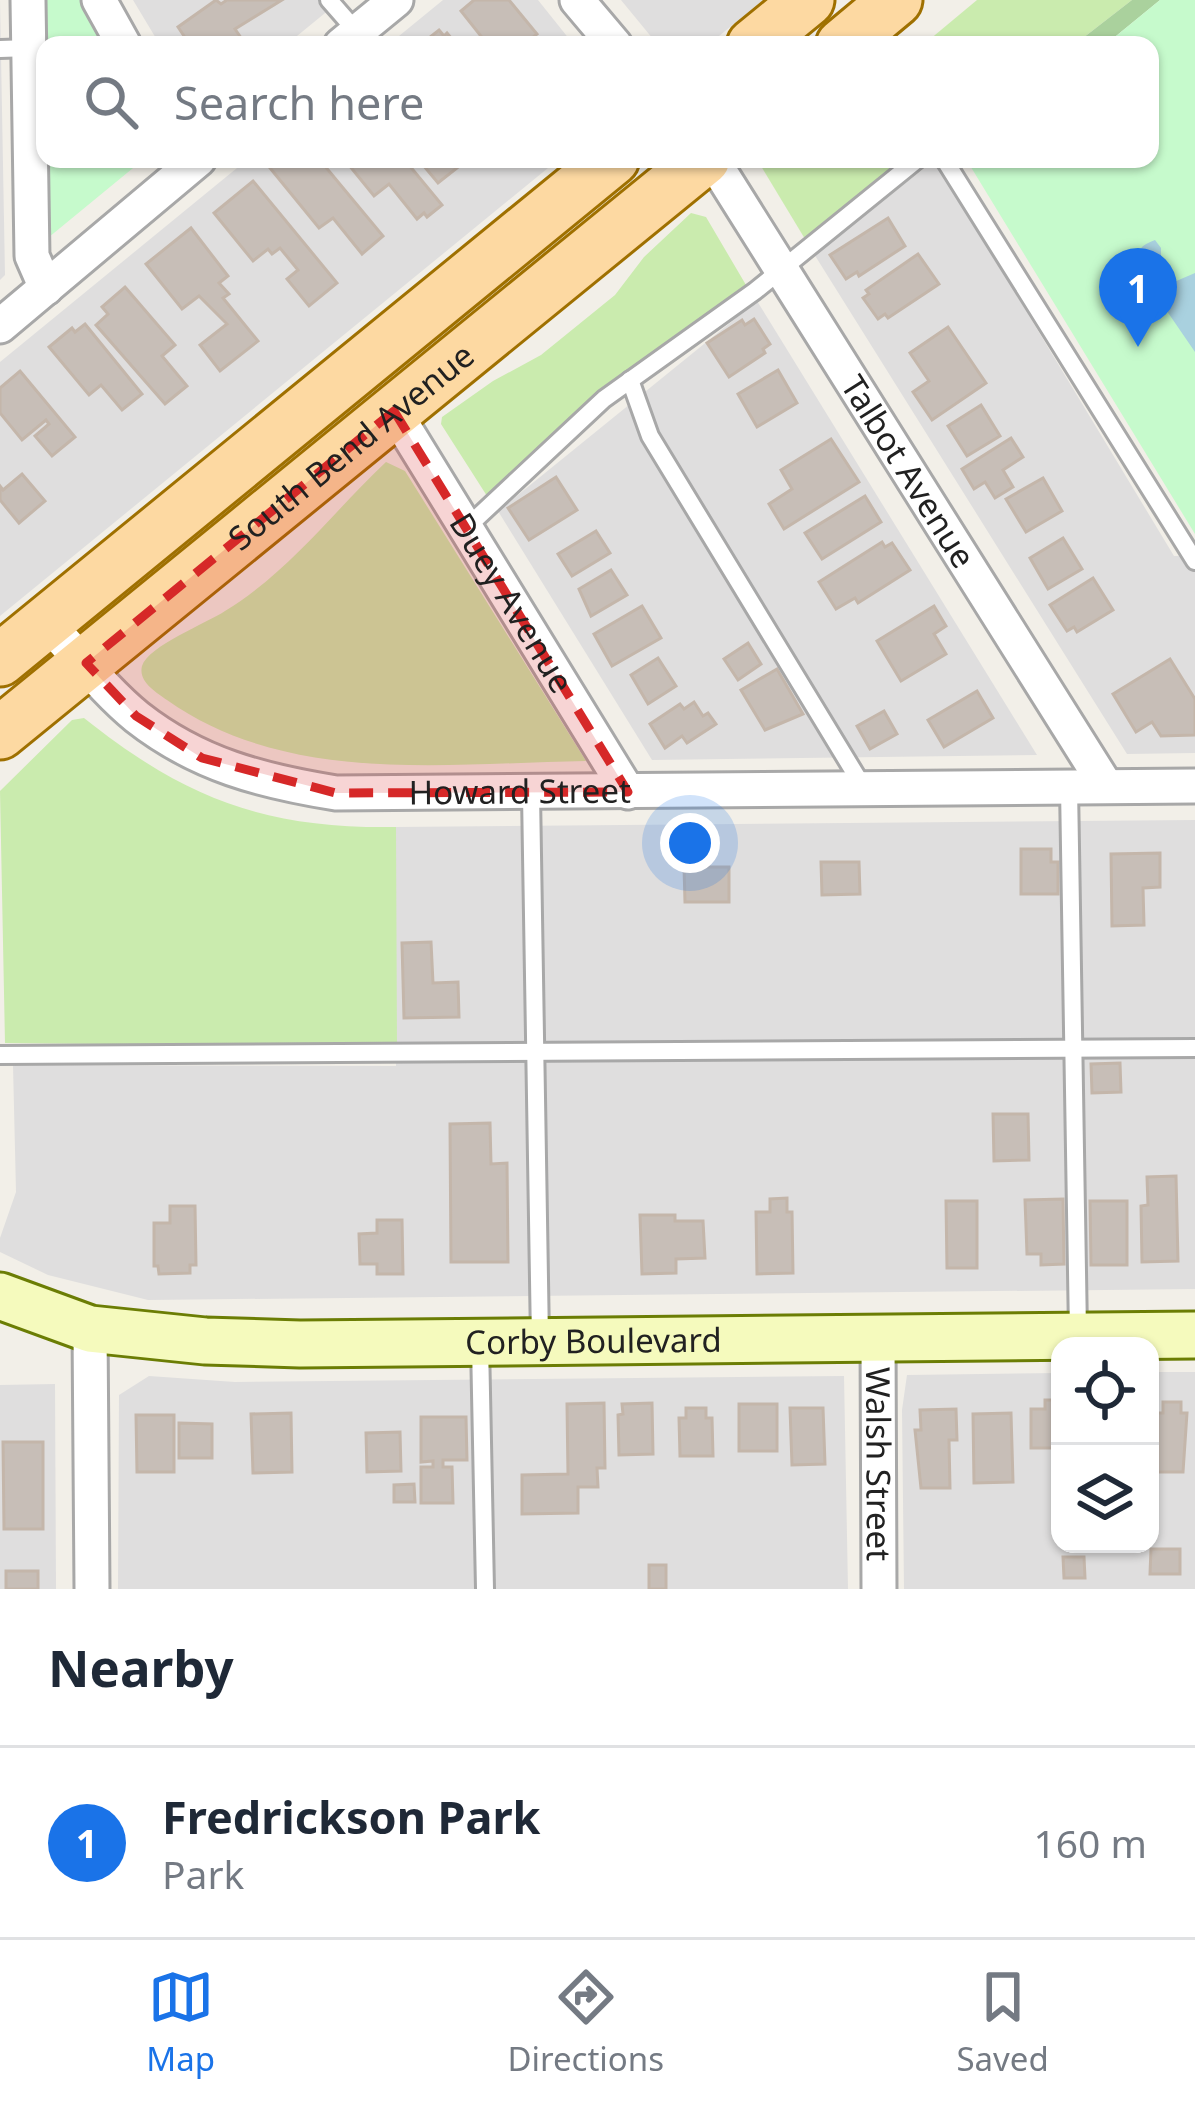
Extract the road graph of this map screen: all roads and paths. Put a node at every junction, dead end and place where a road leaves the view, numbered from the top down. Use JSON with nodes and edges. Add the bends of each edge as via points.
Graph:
{"nodes":[{"id":1,"x":28,"y":0,"type":"edge"},
{"id":2,"x":99,"y":0,"type":"edge"},
{"id":3,"x":329,"y":0,"type":"edge"},
{"id":4,"x":396,"y":0,"type":"edge"},
{"id":5,"x":578,"y":0,"type":"edge"},
{"id":6,"x":808,"y":0,"type":"edge"},
{"id":7,"x":896,"y":0,"type":"edge"},
{"id":8,"x":119,"y":36,"type":"edge"},
{"id":9,"x":348,"y":36,"type":"edge"},
{"id":10,"x":351,"y":36,"type":"edge"},
{"id":11,"x":608,"y":36,"type":"edge"},
{"id":12,"x":764,"y":36,"type":"edge"},
{"id":13,"x":853,"y":36,"type":"edge"},
{"id":14,"x":15,"y":48,"type":"edge"},
{"id":15,"x":188,"y":168,"type":"edge"},
{"id":16,"x":602,"y":168,"type":"edge"},
{"id":17,"x":697,"y":168,"type":"edge"},
{"id":18,"x":714,"y":168,"type":"edge"},
{"id":19,"x":906,"y":168,"type":"edge"},
{"id":20,"x":950,"y":168,"type":"edge"},
{"id":21,"x":780,"y":272,"type":"junction"},
{"id":22,"x":46,"y":288,"type":"junction"},
{"id":23,"x":0,"y":326,"type":"edge"},
{"id":24,"x":630,"y":380,"type":"junction"},
{"id":25,"x":394,"y":411,"type":"junction"},
{"id":26,"x":465,"y":530,"type":"junction"},
{"id":27,"x":1195,"y":561,"type":"edge"},
{"id":28,"x":46,"y":622,"type":"junction"},
{"id":29,"x":0,"y":661,"type":"edge"},
{"id":30,"x":86,"y":663,"type":"junction"},
{"id":31,"x":0,"y":733,"type":"edge"},
{"id":32,"x":1106,"y":786,"type":"junction"},
{"id":33,"x":1195,"y":786,"type":"edge"},
{"id":34,"x":1069,"y":787,"type":"junction"},
{"id":35,"x":865,"y":790,"type":"junction"},
{"id":36,"x":628,"y":792,"type":"junction"},
{"id":37,"x":531,"y":794,"type":"junction"},
{"id":38,"x":1195,"y":1048,"type":"edge"},
{"id":39,"x":1072,"y":1049,"type":"junction"},
{"id":40,"x":534,"y":1052,"type":"junction"},
{"id":41,"x":0,"y":1054,"type":"edge"},
{"id":42,"x":0,"y":1296,"type":"edge"},
{"id":43,"x":90,"y":1329,"type":"junction"},
{"id":44,"x":1195,"y":1335,"type":"edge"},
{"id":45,"x":1078,"y":1336,"type":"junction"},
{"id":46,"x":878,"y":1338,"type":"junction"},
{"id":47,"x":540,"y":1341,"type":"junction"},
{"id":48,"x":480,"y":1342,"type":"junction"},
{"id":49,"x":92,"y":1589,"type":"edge"},
{"id":50,"x":485,"y":1589,"type":"edge"},
{"id":51,"x":879,"y":1589,"type":"edge"}],
"edges":[{"from":1,"to":14,"type":"street"},
{"from":2,"to":8,"type":"street"},
{"from":3,"to":9,"type":"lane"},
{"from":4,"to":10,"type":"street"},
{"from":5,"to":11,"type":"street"},
{"from":6,"to":12,"type":"main road"},
{"from":7,"to":13,"type":"main road"},
{"from":14,"to":22,"type":"street","via":[[32,256]]},
{"from":15,"to":22,"type":"street"},
{"from":16,"to":28,"type":"main road","name":"South Bend Avenue"},
{"from":17,"to":25,"type":"main road","name":"South Bend Avenue"},
{"from":18,"to":21,"type":"street","name":"Talbot Avenue"},
{"from":19,"to":21,"type":"lane"},
{"from":20,"to":27,"type":"lane"},
{"from":21,"to":24,"type":"lane"},
{"from":21,"to":32,"type":"street","name":"Talbot Avenue"},
{"from":22,"to":23,"type":"street"},
{"from":24,"to":26,"type":"lane"},
{"from":24,"to":35,"type":"lane","via":[[650,436]]},
{"from":25,"to":26,"type":"street","name":"Duey Avenue"},
{"from":25,"to":30,"type":"main road","name":"South Bend Avenue"},
{"from":26,"to":36,"type":"street","name":"Duey Avenue"},
{"from":28,"to":29,"type":"main road","name":"South Bend Avenue"},
{"from":28,"to":30,"type":"street","name":"Howard Street"},
{"from":30,"to":31,"type":"main road","name":"South Bend Avenue"},
{"from":30,"to":37,"type":"street","name":"Howard Street","via":[[136,716],[202,758],[264,782],[336,793]]},
{"from":32,"to":33,"type":"street","name":"Howard Street"},
{"from":32,"to":34,"type":"street","name":"Howard Street"},
{"from":34,"to":35,"type":"street","name":"Howard Street"},
{"from":34,"to":39,"type":"lane"},
{"from":35,"to":36,"type":"street","name":"Howard Street"},
{"from":36,"to":37,"type":"street","name":"Howard Street"},
{"from":37,"to":40,"type":"lane"},
{"from":38,"to":39,"type":"lane"},
{"from":39,"to":40,"type":"lane"},
{"from":39,"to":45,"type":"lane"},
{"from":40,"to":41,"type":"lane"},
{"from":40,"to":47,"type":"lane"},
{"from":42,"to":43,"type":"street","name":"Corby Boulevard"},
{"from":43,"to":48,"type":"street","name":"Corby Boulevard","via":[[300,1345]]},
{"from":43,"to":49,"type":"street"},
{"from":44,"to":45,"type":"street","name":"Corby Boulevard"},
{"from":45,"to":46,"type":"street","name":"Corby Boulevard"},
{"from":46,"to":47,"type":"street","name":"Corby Boulevard"},
{"from":46,"to":51,"type":"street","name":"Walsh Street"},
{"from":47,"to":48,"type":"street","name":"Corby Boulevard"},
{"from":48,"to":50,"type":"lane"}]}
